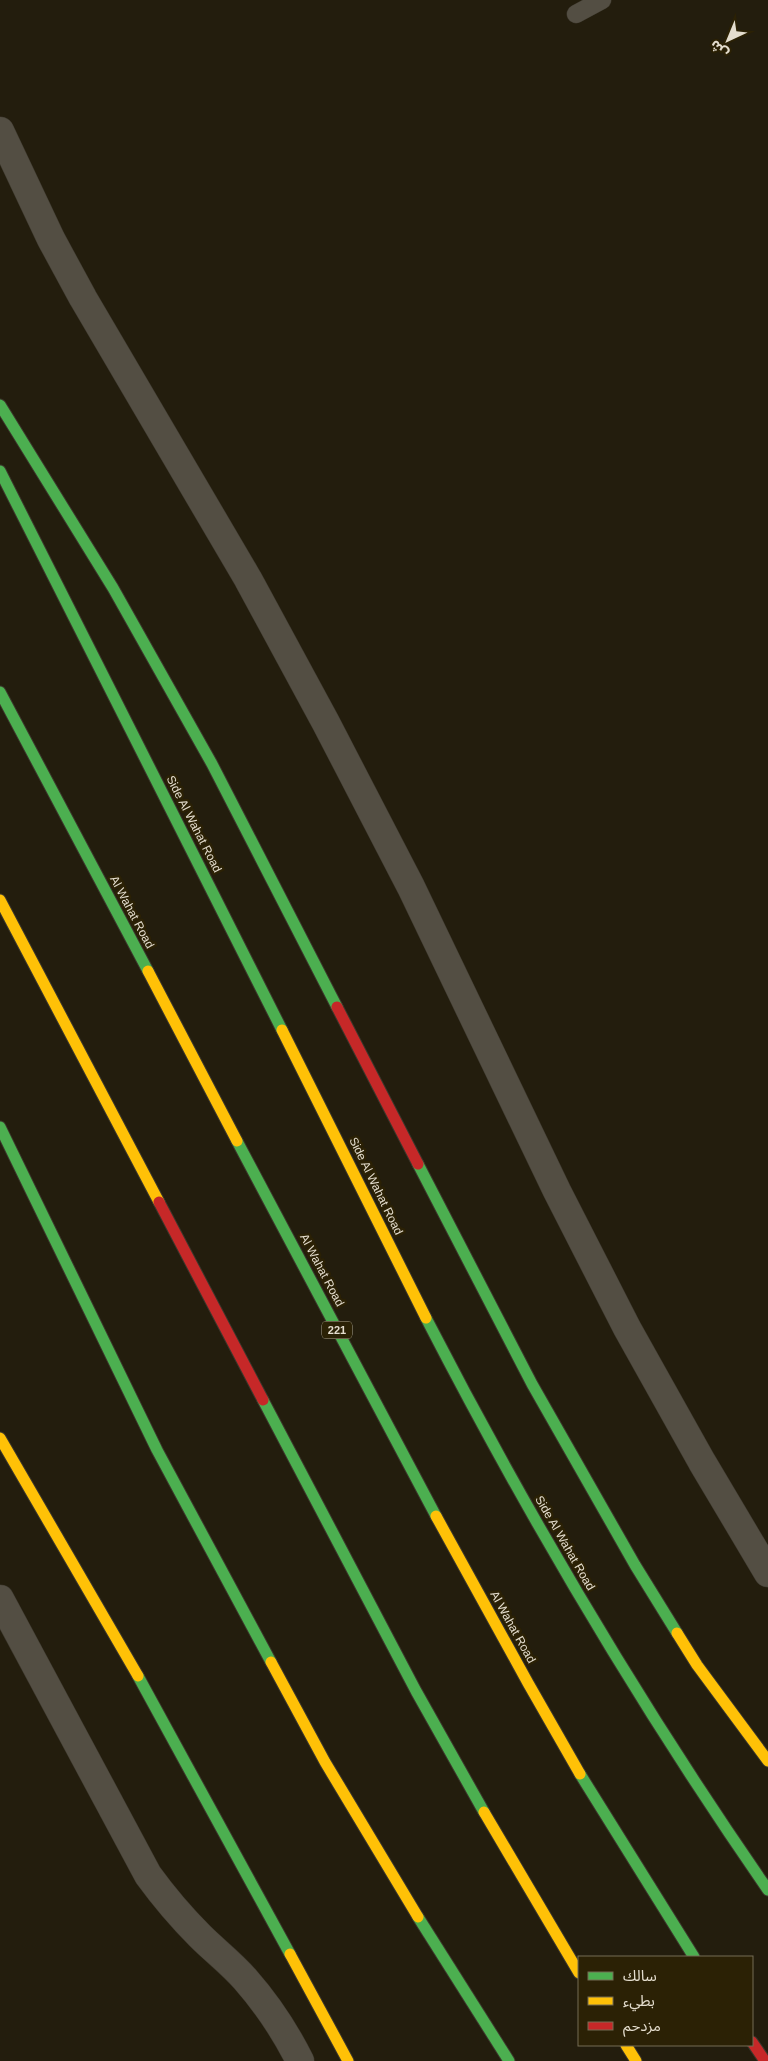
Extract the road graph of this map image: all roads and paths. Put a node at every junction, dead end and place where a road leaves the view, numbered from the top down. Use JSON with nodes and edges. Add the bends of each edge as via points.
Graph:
{"nodes":[{"id":1,"x":602,"y":0,"type":"edge"},
{"id":2,"x":576,"y":14,"type":"dead end"},
{"id":3,"x":0,"y":131,"type":"edge"},
{"id":4,"x":0,"y":405,"type":"edge"},
{"id":5,"x":0,"y":471,"type":"edge"},
{"id":6,"x":0,"y":692,"type":"edge"},
{"id":7,"x":0,"y":900,"type":"edge"},
{"id":8,"x":0,"y":1127,"type":"edge"},
{"id":9,"x":0,"y":1438,"type":"edge"},
{"id":10,"x":768,"y":1573,"type":"edge"},
{"id":11,"x":0,"y":1599,"type":"edge"},
{"id":12,"x":768,"y":1761,"type":"edge"},
{"id":13,"x":768,"y":1890,"type":"edge"},
{"id":14,"x":693,"y":1956,"type":"edge"},
{"id":15,"x":578,"y":1970,"type":"edge"},
{"id":16,"x":753,"y":2043,"type":"edge"},
{"id":17,"x":627,"y":2046,"type":"edge"},
{"id":18,"x":300,"y":2061,"type":"edge"},
{"id":19,"x":348,"y":2061,"type":"edge"},
{"id":20,"x":509,"y":2061,"type":"edge"},
{"id":21,"x":636,"y":2061,"type":"edge"},
{"id":22,"x":765,"y":2061,"type":"edge"}],
"edges":[{"from":1,"to":2,"type":"lane"},
{"from":3,"to":10,"type":"street","via":[[79,290],[248,579],[322,714],[411,887],[557,1191],[627,1328]]},
{"from":4,"to":12,"type":"main road","via":[[113,588],[212,764],[532,1384],[635,1565],[697,1665]]},
{"from":5,"to":13,"type":"main road","name":"Side Al Wahat Road","via":[[416,1300],[496,1450],[580,1598],[665,1735]]},
{"from":6,"to":14,"type":"main road","name":"Al Wahat Road","number":"221","via":[[486,1608],[564,1748]]},
{"from":7,"to":15,"type":"main road","via":[[416,1691]]},
{"from":8,"to":20,"type":"main road","via":[[157,1450],[321,1753],[431,1939]]},
{"from":9,"to":19,"type":"main road","via":[[118,1640]]},
{"from":11,"to":18,"type":"street","via":[[148,1875],[180,1916],[263,2000]]},
{"from":16,"to":22,"type":"main road"},
{"from":17,"to":21,"type":"main road"}]}
